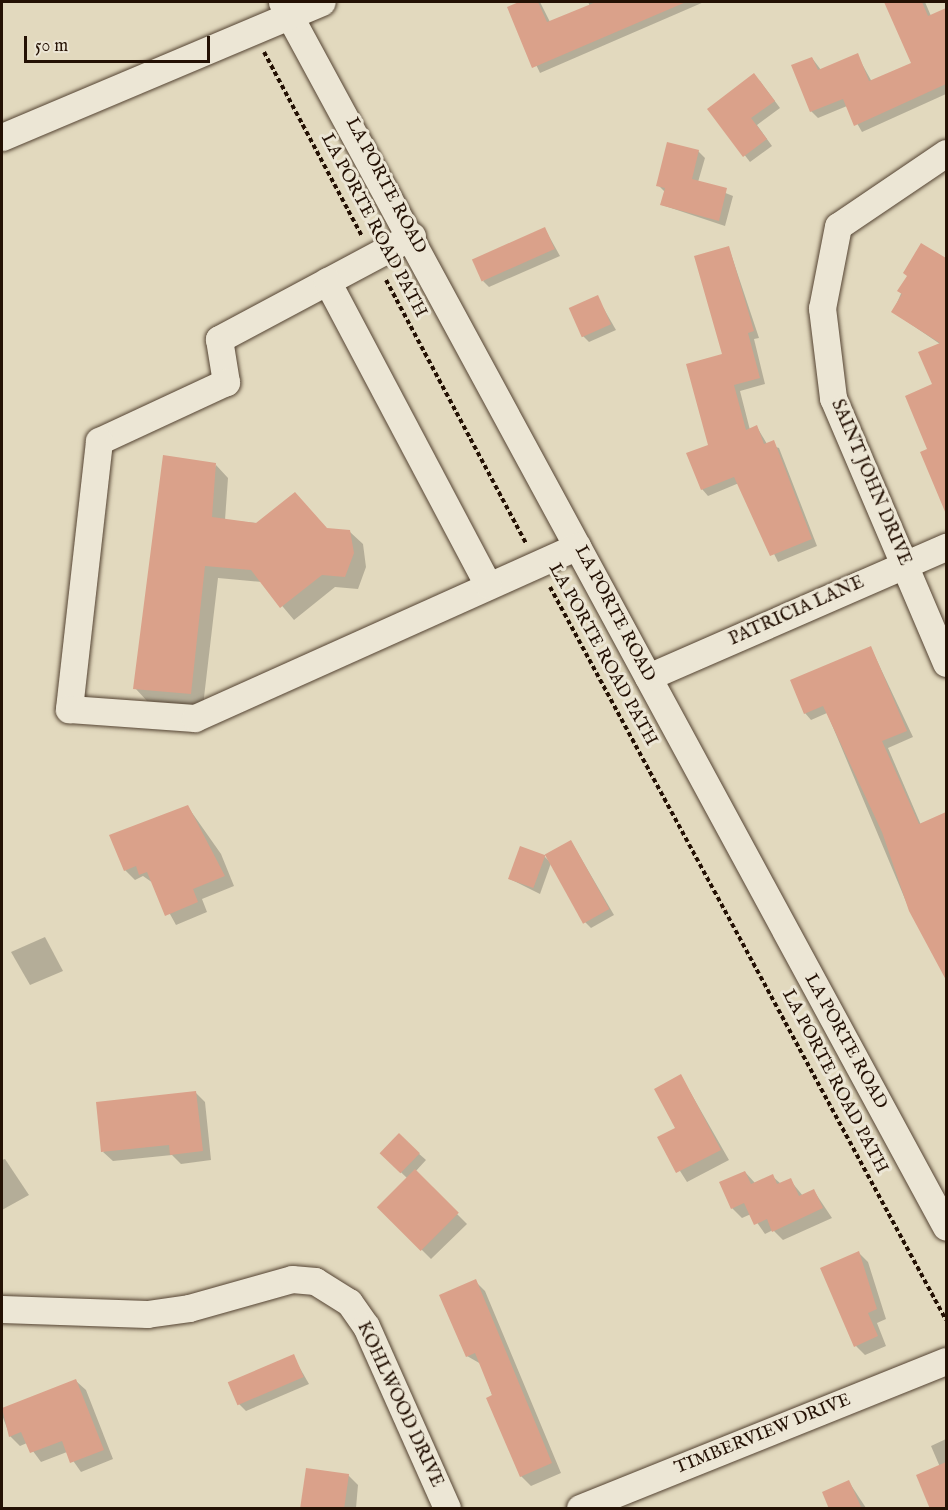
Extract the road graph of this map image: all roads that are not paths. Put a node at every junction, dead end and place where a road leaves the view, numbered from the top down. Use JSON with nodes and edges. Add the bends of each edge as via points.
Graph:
{"nodes":[{"id":1,"x":322,"y":2,"type":"edge"},
{"id":2,"x":285,"y":8,"type":"edge"},
{"id":3,"x":2,"y":137,"type":"edge"},
{"id":4,"x":946,"y":153,"type":"edge"},
{"id":5,"x":412,"y":236,"type":"junction"},
{"id":6,"x":327,"y":281,"type":"junction"},
{"id":7,"x":577,"y":546,"type":"junction"},
{"id":8,"x":946,"y":547,"type":"edge"},
{"id":9,"x":905,"y":565,"type":"junction"},
{"id":10,"x":488,"y":585,"type":"junction"},
{"id":11,"x":946,"y":663,"type":"edge"},
{"id":12,"x":648,"y":677,"type":"junction"},
{"id":13,"x":946,"y":1227,"type":"edge"},
{"id":14,"x":2,"y":1309,"type":"edge"},
{"id":15,"x":946,"y":1360,"type":"edge"},
{"id":16,"x":447,"y":1509,"type":"edge"},
{"id":17,"x":580,"y":1509,"type":"edge"}],
"edges":[{"from":1,"to":2,"type":"street"},
{"from":2,"to":3,"type":"street","via":[[251,29]]},
{"from":2,"to":5,"type":"street","name":"LA PORTE ROAD"},
{"from":4,"to":9,"type":"street","name":"SAINT JOHN DRIVE","via":[[838,226],[822,308],[832,398]]},
{"from":5,"to":6,"type":"street"},
{"from":5,"to":7,"type":"street","name":"LA PORTE ROAD"},
{"from":6,"to":10,"type":"street"},
{"from":6,"to":10,"type":"street","via":[[219,339],[226,381],[99,441],[69,709],[195,718]]},
{"from":7,"to":10,"type":"street"},
{"from":7,"to":12,"type":"street","name":"LA PORTE ROAD"},
{"from":8,"to":9,"type":"street","name":"PATRICIA LANE"},
{"from":9,"to":11,"type":"street","name":"SAINT JOHN DRIVE"},
{"from":9,"to":12,"type":"street","name":"PATRICIA LANE"},
{"from":12,"to":13,"type":"street","name":"LA PORTE ROAD"},
{"from":14,"to":16,"type":"street","name":"KOHLWOOD DRIVE","via":[[147,1314],[189,1308],[292,1279],[315,1281],[349,1302],[366,1326]]},
{"from":15,"to":17,"type":"street","name":"TIMBERVIEW DRIVE"}]}
